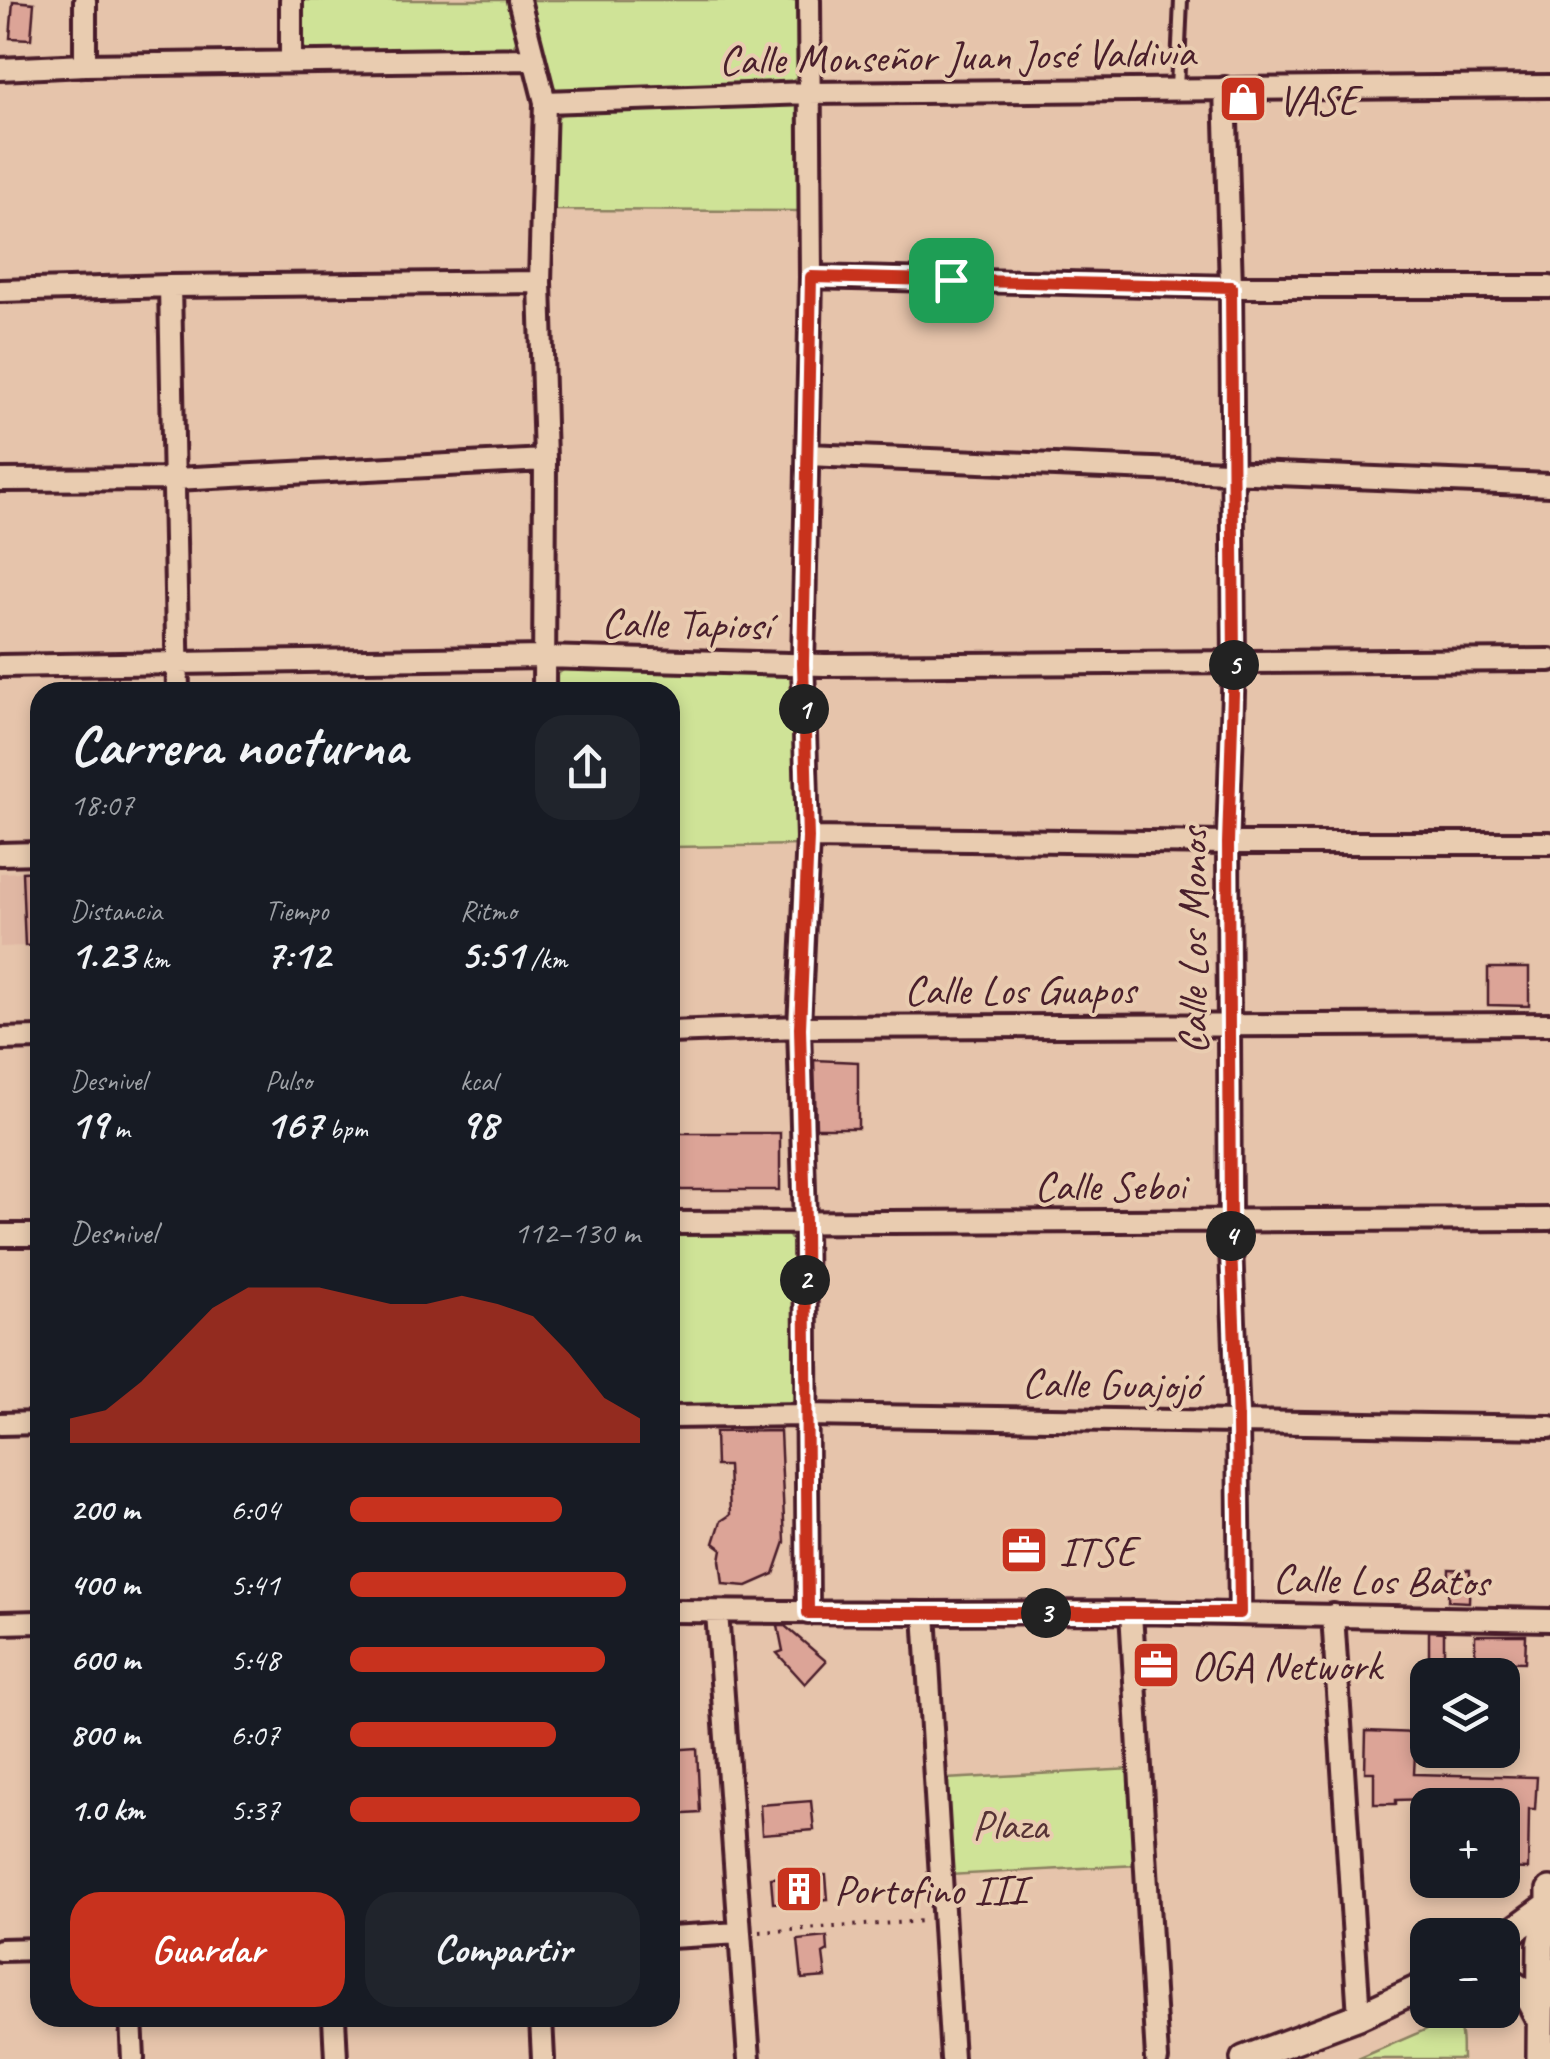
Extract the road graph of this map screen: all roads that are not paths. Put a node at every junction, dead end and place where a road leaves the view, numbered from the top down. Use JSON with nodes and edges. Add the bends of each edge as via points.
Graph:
{"nodes":[{"id":1,"x":85,"y":0,"type":"edge"},
{"id":2,"x":291,"y":0,"type":"edge"},
{"id":3,"x":520,"y":0,"type":"edge"},
{"id":4,"x":809,"y":0,"type":"edge"},
{"id":5,"x":1181,"y":0,"type":"edge"},
{"id":6,"x":534,"y":59,"type":"junction"},
{"id":7,"x":291,"y":62,"type":"junction"},
{"id":8,"x":85,"y":65,"type":"junction"},
{"id":9,"x":0,"y":69,"type":"edge"},
{"id":10,"x":1550,"y":86,"type":"edge"},
{"id":11,"x":1177,"y":88,"type":"junction"},
{"id":12,"x":1224,"y":88,"type":"junction"},
{"id":13,"x":808,"y":93,"type":"junction"},
{"id":14,"x":545,"y":102,"type":"junction"},
{"id":15,"x":811,"y":277,"type":"junction"},
{"id":16,"x":540,"y":282,"type":"junction"},
{"id":17,"x":170,"y":286,"type":"junction"},
{"id":18,"x":1231,"y":287,"type":"junction"},
{"id":19,"x":1550,"y":287,"type":"edge"},
{"id":20,"x":0,"y":291,"type":"edge"},
{"id":21,"x":808,"y":455,"type":"junction"},
{"id":22,"x":544,"y":460,"type":"junction"},
{"id":23,"x":1232,"y":471,"type":"junction"},
{"id":24,"x":175,"y":479,"type":"junction"},
{"id":25,"x":0,"y":480,"type":"edge"},
{"id":26,"x":1550,"y":485,"type":"edge"},
{"id":27,"x":544,"y":657,"type":"junction"},
{"id":28,"x":1550,"y":660,"type":"edge"},
{"id":29,"x":177,"y":664,"type":"junction"},
{"id":30,"x":803,"y":664,"type":"junction"},
{"id":31,"x":1234,"y":664,"type":"junction"},
{"id":32,"x":0,"y":666,"type":"edge"},
{"id":33,"x":178,"y":682,"type":"edge"},
{"id":34,"x":544,"y":682,"type":"edge"},
{"id":35,"x":808,"y":838,"type":"junction"},
{"id":36,"x":1228,"y":843,"type":"junction"},
{"id":37,"x":1550,"y":844,"type":"edge"},
{"id":38,"x":30,"y":853,"type":"edge"},
{"id":39,"x":0,"y":854,"type":"edge"},
{"id":40,"x":1550,"y":1024,"type":"edge"},
{"id":41,"x":1229,"y":1026,"type":"junction"},
{"id":42,"x":800,"y":1028,"type":"junction"},
{"id":43,"x":680,"y":1032,"type":"edge"},
{"id":44,"x":30,"y":1038,"type":"edge"},
{"id":45,"x":0,"y":1039,"type":"edge"},
{"id":46,"x":1550,"y":1218,"type":"edge"},
{"id":47,"x":1230,"y":1222,"type":"junction"},
{"id":48,"x":680,"y":1223,"type":"edge"},
{"id":49,"x":805,"y":1223,"type":"junction"},
{"id":50,"x":30,"y":1235,"type":"edge"},
{"id":51,"x":0,"y":1236,"type":"edge"},
{"id":52,"x":805,"y":1416,"type":"junction"},
{"id":53,"x":680,"y":1417,"type":"edge"},
{"id":54,"x":1238,"y":1422,"type":"junction"},
{"id":55,"x":0,"y":1424,"type":"edge"},
{"id":56,"x":30,"y":1424,"type":"edge"},
{"id":57,"x":1550,"y":1428,"type":"edge"},
{"id":58,"x":680,"y":1611,"type":"edge"},
{"id":59,"x":717,"y":1612,"type":"junction"},
{"id":60,"x":1131,"y":1612,"type":"junction"},
{"id":61,"x":808,"y":1613,"type":"junction"},
{"id":62,"x":1240,"y":1613,"type":"junction"},
{"id":63,"x":925,"y":1614,"type":"junction"},
{"id":64,"x":1333,"y":1615,"type":"junction"},
{"id":65,"x":1550,"y":1620,"type":"edge"},
{"id":66,"x":30,"y":1622,"type":"edge"},
{"id":67,"x":0,"y":1623,"type":"edge"},
{"id":68,"x":1550,"y":1890,"type":"edge"},
{"id":69,"x":1550,"y":1904,"type":"edge"},
{"id":70,"x":1520,"y":1926,"type":"edge"},
{"id":71,"x":740,"y":1934,"type":"junction"},
{"id":72,"x":680,"y":1937,"type":"edge"},
{"id":73,"x":30,"y":1948,"type":"edge"},
{"id":74,"x":0,"y":1950,"type":"edge"},
{"id":75,"x":1520,"y":1989,"type":"edge"},
{"id":76,"x":1410,"y":1992,"type":"edge"},
{"id":77,"x":1359,"y":2016,"type":"junction"},
{"id":78,"x":1539,"y":2018,"type":"junction"},
{"id":79,"x":131,"y":2027,"type":"edge"},
{"id":80,"x":334,"y":2027,"type":"edge"},
{"id":81,"x":541,"y":2027,"type":"edge"},
{"id":82,"x":133,"y":2059,"type":"edge"},
{"id":83,"x":336,"y":2059,"type":"edge"},
{"id":84,"x":543,"y":2059,"type":"edge"},
{"id":85,"x":749,"y":2059,"type":"edge"},
{"id":86,"x":952,"y":2059,"type":"edge"},
{"id":87,"x":1157,"y":2059,"type":"edge"},
{"id":88,"x":1244,"y":2059,"type":"edge"},
{"id":89,"x":1540,"y":2059,"type":"edge"}],
"edges":[{"from":1,"to":8,"type":"street"},
{"from":2,"to":7,"type":"street"},
{"from":3,"to":6,"type":"street"},
{"from":4,"to":13,"type":"street"},
{"from":5,"to":11,"type":"lane"},
{"from":6,"to":7,"type":"street"},
{"from":6,"to":14,"type":"street"},
{"from":7,"to":8,"type":"street"},
{"from":8,"to":9,"type":"street"},
{"from":10,"to":12,"type":"street","name":"Calle Monseñor Juan José Valdivia"},
{"from":11,"to":12,"type":"street","name":"Calle Monseñor Juan José Valdivia"},
{"from":11,"to":13,"type":"street","name":"Calle Monseñor Juan José Valdivia"},
{"from":12,"to":18,"type":"street","name":"Calle Los Monos"},
{"from":13,"to":14,"type":"street","name":"Calle Monseñor Juan José Valdivia"},
{"from":13,"to":15,"type":"street"},
{"from":14,"to":16,"type":"street"},
{"from":15,"to":18,"type":"street"},
{"from":15,"to":21,"type":"street"},
{"from":16,"to":17,"type":"street"},
{"from":16,"to":22,"type":"street"},
{"from":17,"to":20,"type":"street"},
{"from":17,"to":24,"type":"street"},
{"from":18,"to":19,"type":"street"},
{"from":18,"to":23,"type":"street","name":"Calle Los Monos"},
{"from":21,"to":23,"type":"street"},
{"from":21,"to":30,"type":"street"},
{"from":22,"to":24,"type":"street"},
{"from":22,"to":27,"type":"street"},
{"from":23,"to":26,"type":"street"},
{"from":23,"to":31,"type":"street","name":"Calle Los Monos"},
{"from":24,"to":25,"type":"street"},
{"from":24,"to":29,"type":"street"},
{"from":27,"to":29,"type":"street","name":"Calle Tapiosí"},
{"from":27,"to":30,"type":"street","name":"Calle Tapiosí"},
{"from":27,"to":34,"type":"street"},
{"from":28,"to":31,"type":"street","name":"Calle Tapiosí"},
{"from":29,"to":32,"type":"street","name":"Calle Tapiosí"},
{"from":29,"to":33,"type":"street"},
{"from":30,"to":31,"type":"street","name":"Calle Tapiosí"},
{"from":30,"to":35,"type":"street"},
{"from":31,"to":36,"type":"street","name":"Calle Los Monos"},
{"from":35,"to":36,"type":"street"},
{"from":35,"to":42,"type":"street"},
{"from":36,"to":37,"type":"street"},
{"from":36,"to":41,"type":"street","name":"Calle Los Monos"},
{"from":38,"to":39,"type":"street"},
{"from":40,"to":41,"type":"street","name":"Calle Los Guapos"},
{"from":41,"to":42,"type":"street","name":"Calle Los Guapos"},
{"from":41,"to":47,"type":"street","name":"Calle Los Monos"},
{"from":42,"to":43,"type":"street","name":"Calle Los Guapos"},
{"from":42,"to":49,"type":"street"},
{"from":44,"to":45,"type":"street"},
{"from":46,"to":47,"type":"street","name":"Calle Seboi"},
{"from":47,"to":49,"type":"street","name":"Calle Seboi"},
{"from":47,"to":54,"type":"street","name":"Calle Los Monos"},
{"from":48,"to":49,"type":"street","name":"Calle Seboi"},
{"from":49,"to":52,"type":"street"},
{"from":50,"to":51,"type":"street"},
{"from":52,"to":53,"type":"street","name":"Calle Guajojó"},
{"from":52,"to":54,"type":"street","name":"Calle Guajojó"},
{"from":52,"to":61,"type":"street"},
{"from":54,"to":57,"type":"street","name":"Calle Guajojó"},
{"from":54,"to":62,"type":"street","name":"Calle Los Monos"},
{"from":55,"to":56,"type":"street"},
{"from":58,"to":59,"type":"street","name":"Calle Los Batos"},
{"from":59,"to":61,"type":"street","name":"Calle Los Batos"},
{"from":59,"to":71,"type":"street"},
{"from":60,"to":62,"type":"street","name":"Calle Los Batos"},
{"from":60,"to":63,"type":"street","name":"Calle Los Batos"},
{"from":60,"to":87,"type":"street"},
{"from":61,"to":63,"type":"street","name":"Calle Los Batos"},
{"from":62,"to":64,"type":"street","name":"Calle Los Batos"},
{"from":63,"to":86,"type":"street"},
{"from":64,"to":65,"type":"street","name":"Calle Los Batos"},
{"from":64,"to":77,"type":"street"},
{"from":66,"to":67,"type":"street"},
{"from":68,"to":69,"type":"street"},
{"from":69,"to":70,"type":"street"},
{"from":69,"to":78,"type":"street","via":[[1540,1944]]},
{"from":71,"to":72,"type":"street"},
{"from":71,"to":85,"type":"street"},
{"from":73,"to":74,"type":"street"},
{"from":75,"to":78,"type":"street"},
{"from":76,"to":77,"type":"street"},
{"from":77,"to":88,"type":"street"},
{"from":78,"to":89,"type":"street"},
{"from":79,"to":82,"type":"street"},
{"from":80,"to":83,"type":"street"},
{"from":81,"to":84,"type":"street"}]}
